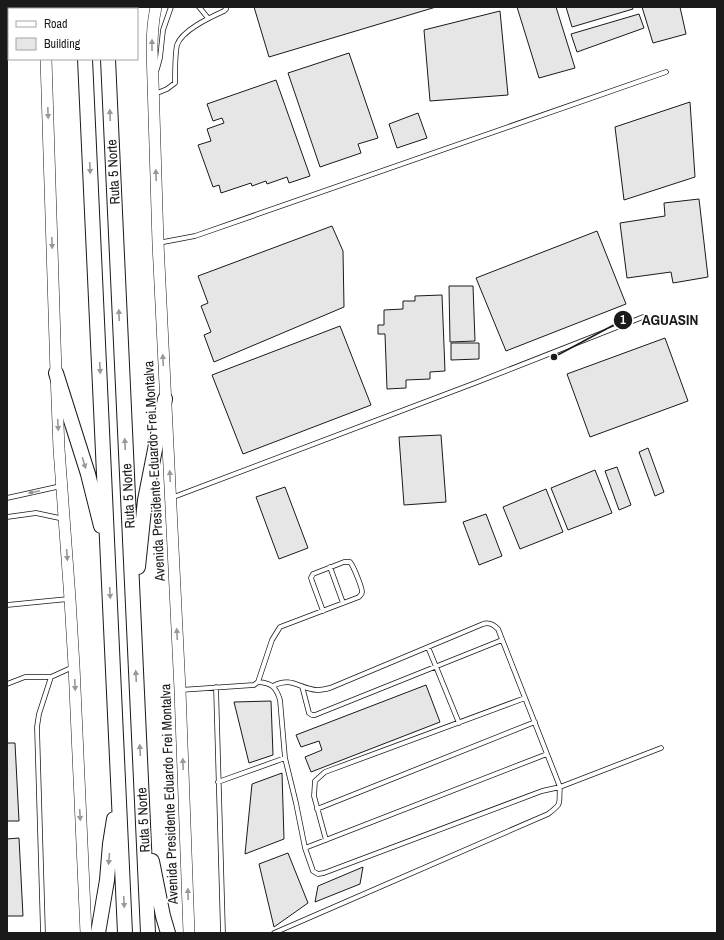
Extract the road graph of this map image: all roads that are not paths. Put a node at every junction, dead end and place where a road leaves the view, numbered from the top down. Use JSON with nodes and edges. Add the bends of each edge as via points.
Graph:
{"nodes":[{"id":1,"x":156,"y":7,"type":"edge"},
{"id":2,"x":171,"y":7,"type":"edge"},
{"id":3,"x":199,"y":7,"type":"edge"},
{"id":4,"x":226,"y":7,"type":"edge"},
{"id":5,"x":208,"y":18,"type":"junction"},
{"id":6,"x":46,"y":60,"type":"edge"},
{"id":7,"x":85,"y":60,"type":"edge"},
{"id":8,"x":108,"y":60,"type":"edge"},
{"id":9,"x":666,"y":72,"type":"dead end"},
{"id":10,"x":153,"y":81,"type":"junction"},
{"id":11,"x":153,"y":95,"type":"junction"},
{"id":12,"x":158,"y":243,"type":"junction"},
{"id":13,"x":643,"y":317,"type":"dead end"},
{"id":14,"x":56,"y":373,"type":"junction"},
{"id":15,"x":165,"y":399,"type":"junction"},
{"id":16,"x":62,"y":486,"type":"junction"},
{"id":17,"x":7,"y":498,"type":"edge"},
{"id":18,"x":171,"y":498,"type":"junction"},
{"id":19,"x":7,"y":517,"type":"edge"},
{"id":20,"x":64,"y":519,"type":"junction"},
{"id":21,"x":108,"y":554,"type":"junction"},
{"id":22,"x":330,"y":567,"type":"junction"},
{"id":23,"x":70,"y":599,"type":"junction"},
{"id":24,"x":343,"y":603,"type":"junction"},
{"id":25,"x":7,"y":605,"type":"edge"},
{"id":26,"x":133,"y":609,"type":"junction"},
{"id":27,"x":323,"y":611,"type":"junction"},
{"id":28,"x":502,"y":640,"type":"junction"},
{"id":29,"x":428,"y":647,"type":"junction"},
{"id":30,"x":74,"y":666,"type":"junction"},
{"id":31,"x":436,"y":667,"type":"junction"},
{"id":32,"x":51,"y":677,"type":"junction"},
{"id":33,"x":258,"y":682,"type":"junction"},
{"id":34,"x":7,"y":684,"type":"edge"},
{"id":35,"x":273,"y":686,"type":"junction"},
{"id":36,"x":302,"y":686,"type":"junction"},
{"id":37,"x":216,"y":687,"type":"junction"},
{"id":38,"x":180,"y":690,"type":"junction"},
{"id":39,"x":525,"y":698,"type":"junction"},
{"id":40,"x":535,"y":722,"type":"junction"},
{"id":41,"x":459,"y":723,"type":"junction"},
{"id":42,"x":661,"y":748,"type":"dead end"},
{"id":43,"x":547,"y":754,"type":"junction"},
{"id":44,"x":285,"y":758,"type":"junction"},
{"id":45,"x":218,"y":782,"type":"junction"},
{"id":46,"x":560,"y":787,"type":"junction"},
{"id":47,"x":119,"y":793,"type":"junction"},
{"id":48,"x":317,"y":809,"type":"junction"},
{"id":49,"x":143,"y":831,"type":"junction"},
{"id":50,"x":326,"y":840,"type":"junction"},
{"id":51,"x":305,"y":848,"type":"junction"},
{"id":52,"x":43,"y":933,"type":"edge"},
{"id":53,"x":86,"y":933,"type":"edge"},
{"id":54,"x":98,"y":933,"type":"edge"},
{"id":55,"x":125,"y":933,"type":"edge"},
{"id":56,"x":148,"y":933,"type":"edge"},
{"id":57,"x":168,"y":933,"type":"edge"},
{"id":58,"x":189,"y":933,"type":"edge"},
{"id":59,"x":223,"y":933,"type":"edge"},
{"id":60,"x":274,"y":933,"type":"edge"}],
"edges":[{"from":10,"to":1,"type":"street","name":"Avenida Presidente Eduardo Frei Montalva","one_way":true,"via":[[152,33]]},
{"from":2,"to":10,"type":"lane","via":[[163,30],[160,58]]},
{"from":3,"to":5,"type":"lane"},
{"from":4,"to":5,"type":"lane","via":[[224,11]]},
{"from":5,"to":11,"type":"lane","via":[[180,39],[177,46],[175,83]]},
{"from":6,"to":14,"type":"street","one_way":true},
{"from":7,"to":21,"type":"highway","name":"Ruta 5 Norte","one_way":true},
{"from":26,"to":8,"type":"highway","name":"Ruta 5 Norte","one_way":true},
{"from":9,"to":12,"type":"lane","via":[[195,236]]},
{"from":10,"to":11,"type":"street","name":"Avenida Presidente Eduardo Frei Montalva"},
{"from":12,"to":11,"type":"street","name":"Avenida Presidente Eduardo Frei Montalva","one_way":true},
{"from":15,"to":12,"type":"street","name":"Avenida Presidente Eduardo Frei Montalva","one_way":true},
{"from":13,"to":18,"type":"lane"},
{"from":14,"to":16,"type":"street","one_way":true},
{"from":14,"to":21,"type":"highway","one_way":true,"via":[[88,474]]},
{"from":18,"to":15,"type":"street","name":"Avenida Presidente Eduardo Frei Montalva","one_way":true},
{"from":15,"to":26,"type":"highway","via":[[145,500]]},
{"from":16,"to":17,"type":"lane","one_way":true},
{"from":16,"to":20,"type":"street"},
{"from":38,"to":18,"type":"street","name":"Avenida Presidente Eduardo Frei Montalva","one_way":true},
{"from":19,"to":20,"type":"lane","via":[[36,513]]},
{"from":20,"to":23,"type":"street","one_way":true},
{"from":21,"to":47,"type":"highway","name":"Ruta 5 Norte","one_way":true},
{"from":22,"to":24,"type":"lane"},
{"from":22,"to":24,"type":"lane","via":[[350,562],[360,584],[361,595]]},
{"from":22,"to":27,"type":"lane","via":[[313,574],[311,578]]},
{"from":23,"to":25,"type":"lane"},
{"from":23,"to":30,"type":"street"},
{"from":24,"to":27,"type":"lane"},
{"from":49,"to":26,"type":"highway","name":"Ruta 5 Norte","one_way":true},
{"from":27,"to":33,"type":"lane","via":[[280,627],[272,640]]},
{"from":28,"to":29,"type":"lane","via":[[498,629],[487,623]]},
{"from":28,"to":31,"type":"lane"},
{"from":28,"to":39,"type":"lane"},
{"from":29,"to":31,"type":"lane"},
{"from":29,"to":36,"type":"lane","via":[[330,688],[317,690]]},
{"from":30,"to":32,"type":"lane"},
{"from":30,"to":53,"type":"street","one_way":true},
{"from":31,"to":36,"type":"lane","via":[[315,715],[309,713]]},
{"from":31,"to":41,"type":"lane"},
{"from":32,"to":34,"type":"lane","via":[[25,677]]},
{"from":32,"to":52,"type":"lane","via":[[36,727]]},
{"from":33,"to":35,"type":"lane","via":[[267,682]]},
{"from":33,"to":37,"type":"lane","via":[[254,685]]},
{"from":35,"to":36,"type":"lane","via":[[279,682]]},
{"from":35,"to":44,"type":"lane","via":[[280,700]]},
{"from":37,"to":38,"type":"lane"},
{"from":37,"to":45,"type":"lane"},
{"from":58,"to":38,"type":"street","name":"Avenida Presidente Eduardo Frei Montalva","one_way":true},
{"from":39,"to":40,"type":"lane"},
{"from":39,"to":41,"type":"lane"},
{"from":40,"to":43,"type":"lane"},
{"from":40,"to":48,"type":"lane"},
{"from":41,"to":48,"type":"lane","via":[[325,772],[315,780],[314,796]]},
{"from":42,"to":46,"type":"lane"},
{"from":43,"to":46,"type":"lane"},
{"from":43,"to":50,"type":"lane"},
{"from":44,"to":45,"type":"lane"},
{"from":44,"to":51,"type":"lane"},
{"from":45,"to":59,"type":"lane"},
{"from":46,"to":51,"type":"lane","via":[[542,791],[324,873],[318,874],[313,871]]},
{"from":46,"to":60,"type":"lane","via":[[557,807],[548,814]]},
{"from":47,"to":54,"type":"highway","one_way":true},
{"from":47,"to":55,"type":"highway","name":"Ruta 5 Norte","one_way":true},
{"from":48,"to":50,"type":"lane"},
{"from":49,"to":56,"type":"highway","name":"Ruta 5 Norte"},
{"from":49,"to":57,"type":"highway"},
{"from":50,"to":51,"type":"lane"}]}
